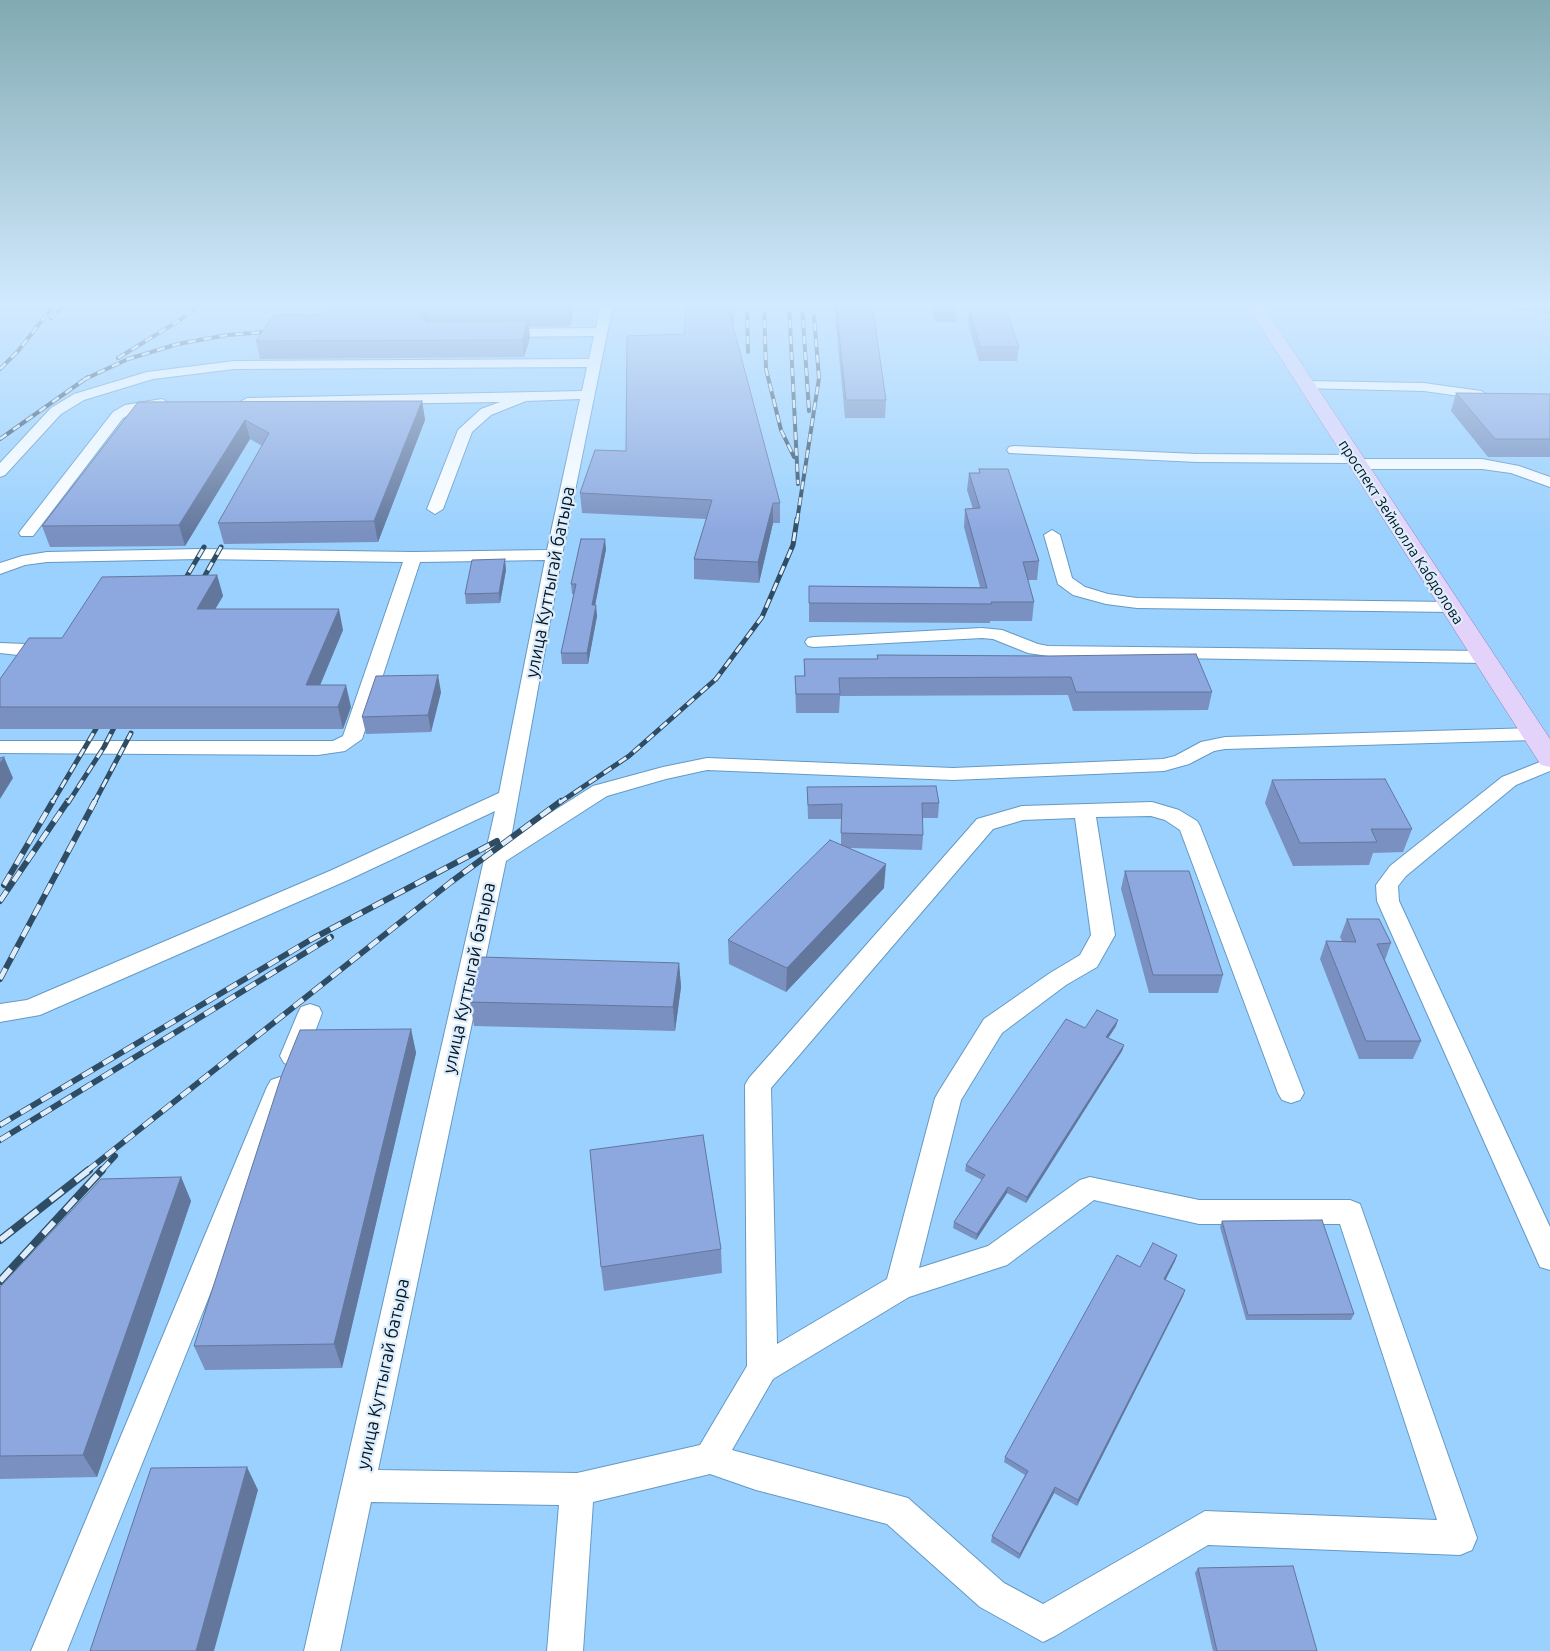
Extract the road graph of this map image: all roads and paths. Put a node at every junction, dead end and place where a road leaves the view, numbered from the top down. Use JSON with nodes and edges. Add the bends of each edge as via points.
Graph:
{"nodes":[{"id":1,"x":132,"y":381,"type":"edge"},
{"id":2,"x":592,"y":381,"type":"edge"},
{"id":3,"x":1303,"y":381,"type":"edge"},
{"id":4,"x":1306,"y":385,"type":"junction"},
{"id":5,"x":589,"y":395,"type":"junction"},
{"id":6,"x":1481,"y":395,"type":"edge"},
{"id":7,"x":524,"y":397,"type":"junction"},
{"id":8,"x":238,"y":402,"type":"edge"},
{"id":9,"x":178,"y":403,"type":"edge"},
{"id":10,"x":1014,"y":450,"type":"dead end"},
{"id":11,"x":1355,"y":462,"type":"junction"},
{"id":12,"x":0,"y":472,"type":"edge"},
{"id":13,"x":1550,"y":482,"type":"edge"},
{"id":14,"x":435,"y":509,"type":"dead end"},
{"id":15,"x":27,"y":533,"type":"dead end"},
{"id":16,"x":1052,"y":535,"type":"dead end"},
{"id":17,"x":554,"y":556,"type":"junction"},
{"id":18,"x":412,"y":557,"type":"junction"},
{"id":19,"x":0,"y":569,"type":"edge"},
{"id":20,"x":1451,"y":607,"type":"junction"},
{"id":21,"x":814,"y":642,"type":"dead end"},
{"id":22,"x":0,"y":648,"type":"edge"},
{"id":23,"x":1484,"y":657,"type":"junction"},
{"id":24,"x":0,"y":698,"type":"edge"},
{"id":25,"x":1534,"y":734,"type":"junction"},
{"id":26,"x":0,"y":747,"type":"edge"},
{"id":27,"x":1550,"y":759,"type":"edge"},
{"id":28,"x":1550,"y":764,"type":"edge"},
{"id":29,"x":509,"y":797,"type":"junction"},
{"id":30,"x":1084,"y":811,"type":"junction"},
{"id":31,"x":496,"y":857,"type":"junction"},
{"id":32,"x":0,"y":1013,"type":"edge"},
{"id":33,"x":310,"y":1013,"type":"dead end"},
{"id":34,"x":1291,"y":1093,"type":"dead end"},
{"id":35,"x":1550,"y":1258,"type":"edge"},
{"id":36,"x":900,"y":1287,"type":"junction"},
{"id":37,"x":762,"y":1369,"type":"junction"},
{"id":38,"x":710,"y":1458,"type":"junction"},
{"id":39,"x":358,"y":1486,"type":"junction"},
{"id":40,"x":577,"y":1489,"type":"junction"},
{"id":41,"x":49,"y":1651,"type":"edge"},
{"id":42,"x":322,"y":1651,"type":"edge"},
{"id":43,"x":565,"y":1651,"type":"edge"}],
"edges":[{"from":1,"to":12,"type":"street","via":[[80,397],[56,411]]},
{"from":2,"to":5,"type":"street","name":"улица Куттыгай батыра"},
{"from":3,"to":4,"type":"main road","name":"проспект Зейнолла Кабдолова"},
{"from":4,"to":6,"type":"street","via":[[1424,387]]},
{"from":4,"to":11,"type":"main road","name":"проспект Зейнолла Кабдолова"},
{"from":5,"to":7,"type":"street"},
{"from":5,"to":17,"type":"street","name":"улица Куттыгай батыра"},
{"from":7,"to":8,"type":"street"},
{"from":7,"to":14,"type":"street","via":[[486,412],[465,430]]},
{"from":9,"to":15,"type":"street","via":[[148,404],[118,415]]},
{"from":10,"to":11,"type":"street"},
{"from":11,"to":13,"type":"street","via":[[1482,464],[1514,469]]},
{"from":11,"to":20,"type":"main road","name":"проспект Зейнолла Кабдолова"},
{"from":16,"to":20,"type":"street","via":[[1064,580],[1079,591],[1106,599],[1137,603]]},
{"from":17,"to":18,"type":"street"},
{"from":17,"to":29,"type":"street","name":"улица Куттыгай батыра"},
{"from":18,"to":19,"type":"street","via":[[200,554],[47,557]]},
{"from":18,"to":26,"type":"street","via":[[352,739],[338,746],[318,749]]},
{"from":20,"to":23,"type":"main road","name":"проспект Зейнолла Кабдолова"},
{"from":21,"to":23,"type":"street","via":[[982,633],[996,634],[1048,651]]},
{"from":22,"to":24,"type":"street","via":[[20,648],[28,653]]},
{"from":23,"to":25,"type":"main road","name":"проспект Зейнолла Кабдолова"},
{"from":25,"to":27,"type":"main road","name":"проспект Зейнолла Кабдолова"},
{"from":25,"to":31,"type":"street","via":[[1225,743],[1208,746],[1182,760],[1164,765],[953,774],[707,764],[600,791]]},
{"from":28,"to":35,"type":"street","via":[[1509,781],[1398,871],[1387,885],[1388,901]]},
{"from":29,"to":31,"type":"street","name":"улица Куттыгай батыра"},
{"from":29,"to":32,"type":"street","via":[[31,1010]]},
{"from":30,"to":34,"type":"street","via":[[1152,809],[1172,815],[1189,826]]},
{"from":30,"to":36,"type":"street","via":[[1103,935],[1089,962],[1058,979],[993,1026],[948,1098]]},
{"from":30,"to":37,"type":"street","via":[[1022,813],[986,824],[758,1085]]},
{"from":31,"to":39,"type":"street","name":"улица Куттыгай батыра"},
{"from":33,"to":41,"type":"street"},
{"from":36,"to":37,"type":"street"},
{"from":36,"to":38,"type":"street","via":[[997,1256],[1090,1188],[1199,1212],[1350,1212],[1460,1538],[1205,1528],[1043,1624],[992,1595],[896,1510],[756,1474]]},
{"from":37,"to":38,"type":"street"},
{"from":38,"to":40,"type":"street"},
{"from":39,"to":40,"type":"street"},
{"from":39,"to":42,"type":"street","name":"улица Куттыгай батыра"},
{"from":40,"to":43,"type":"street"}]}
